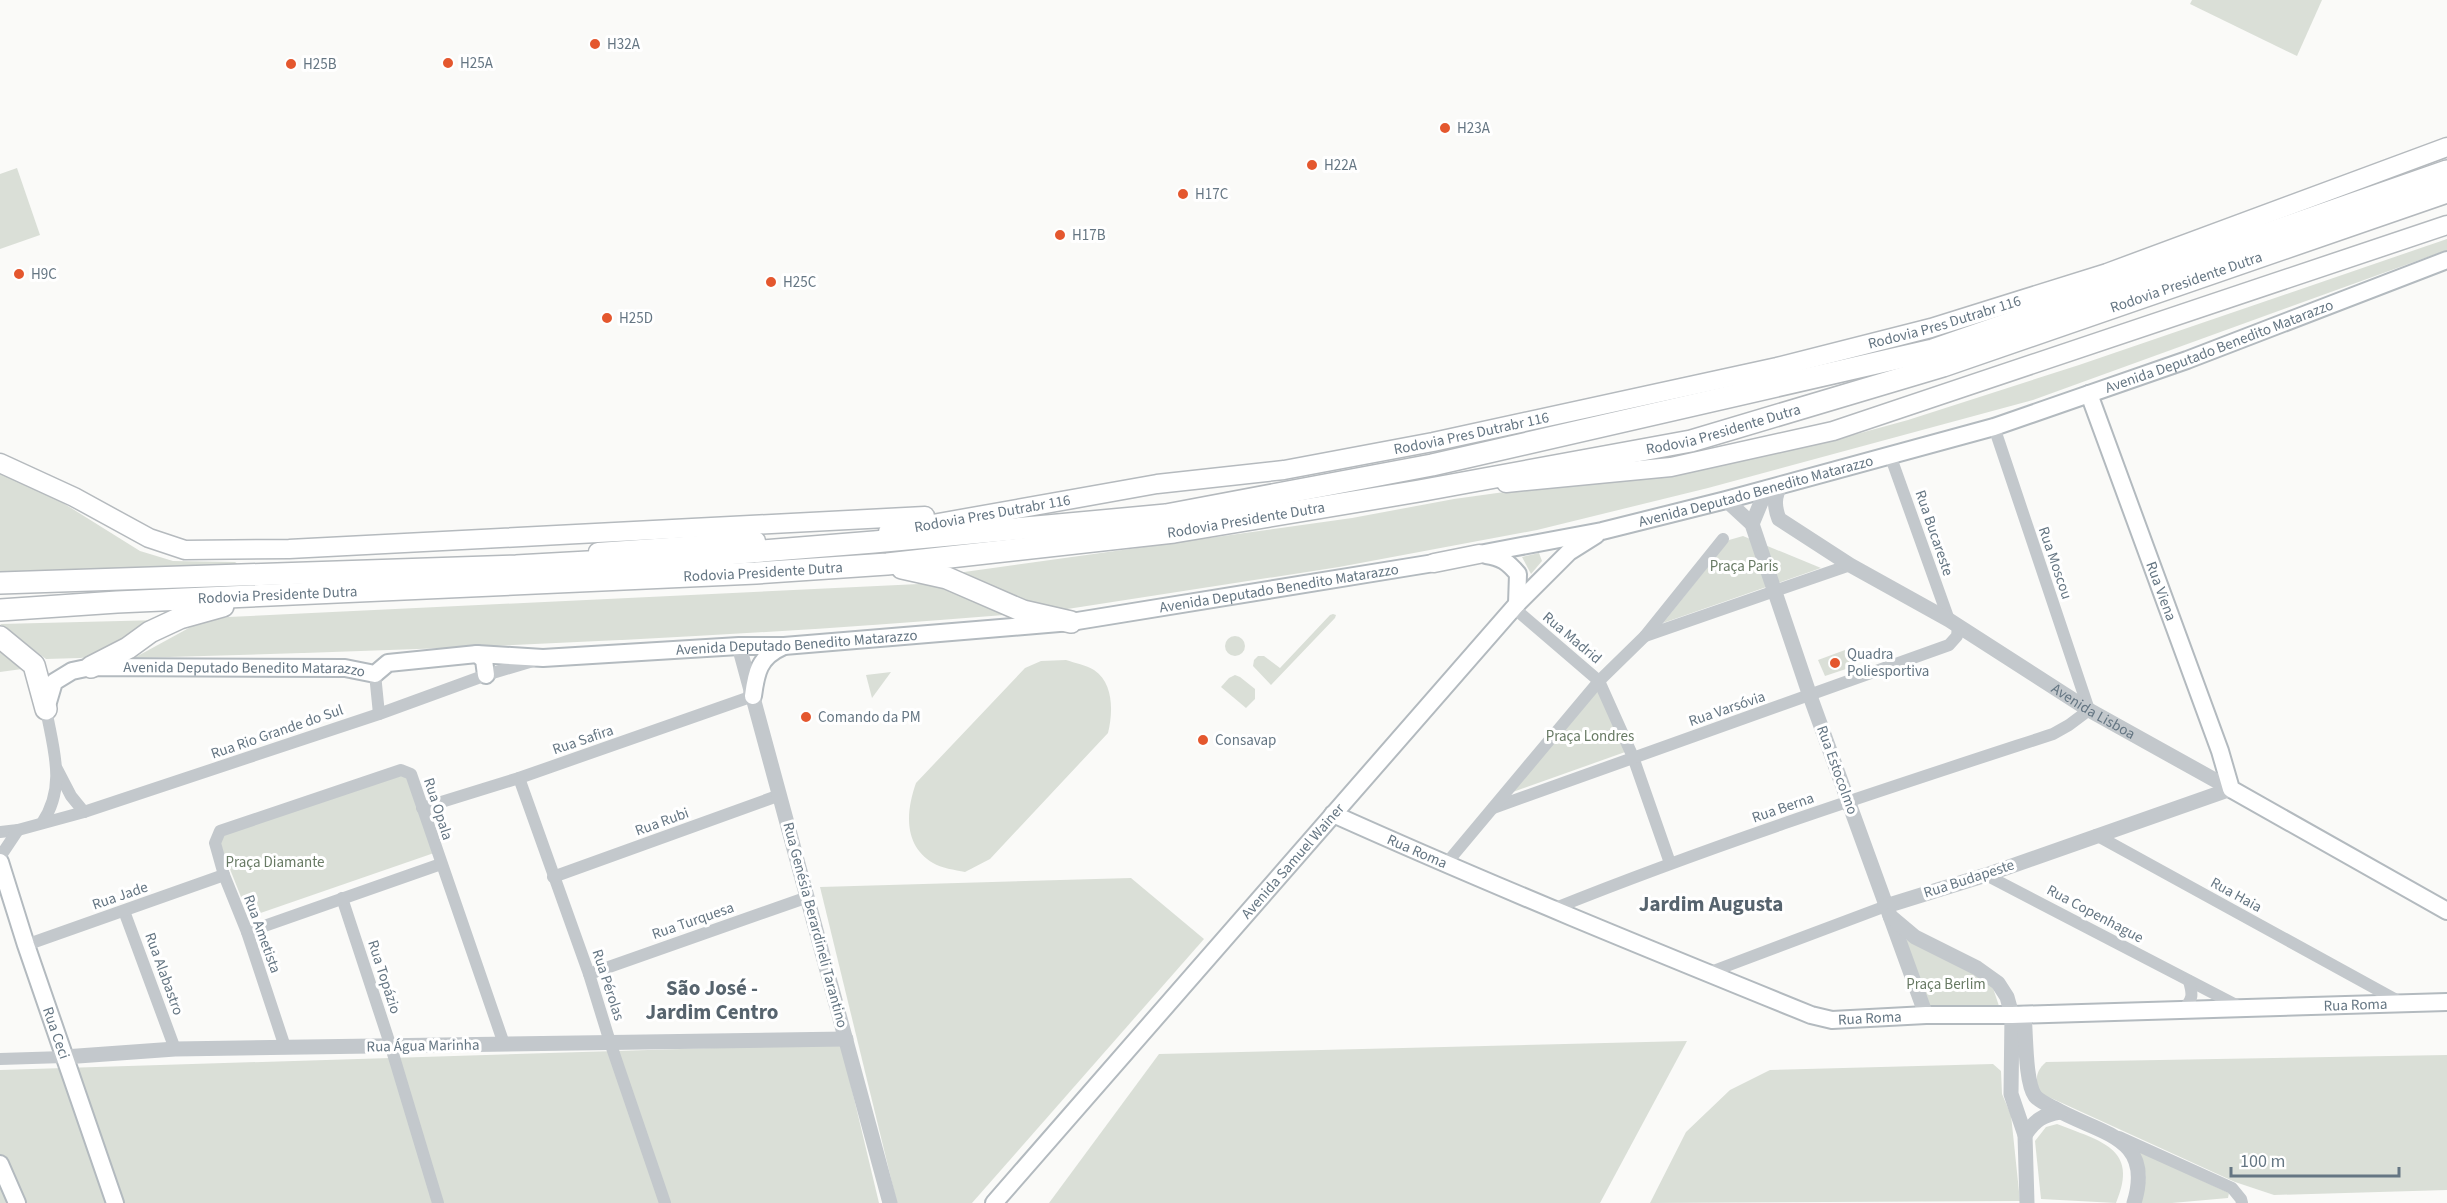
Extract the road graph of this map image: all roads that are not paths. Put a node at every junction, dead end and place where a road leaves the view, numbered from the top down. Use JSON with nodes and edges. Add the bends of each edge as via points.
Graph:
{"nodes":[{"id":1,"x":2447,"y":141,"type":"edge"},
{"id":2,"x":2447,"y":147,"type":"edge"},
{"id":3,"x":2398,"y":164,"type":"junction"},
{"id":4,"x":2447,"y":171,"type":"edge"},
{"id":5,"x":2447,"y":192,"type":"edge"},
{"id":6,"x":2447,"y":225,"type":"edge"},
{"id":7,"x":2447,"y":260,"type":"edge"},
{"id":8,"x":2089,"y":394,"type":"junction"},
{"id":9,"x":1994,"y":427,"type":"junction"},
{"id":10,"x":1890,"y":455,"type":"junction"},
{"id":11,"x":0,"y":463,"type":"edge"},
{"id":12,"x":1774,"y":486,"type":"junction"},
{"id":13,"x":1419,"y":491,"type":"junction"},
{"id":14,"x":1726,"y":500,"type":"junction"},
{"id":15,"x":1015,"y":511,"type":"junction"},
{"id":16,"x":1752,"y":524,"type":"junction"},
{"id":17,"x":1602,"y":531,"type":"junction"},
{"id":18,"x":1723,"y":539,"type":"dead end"},
{"id":19,"x":1479,"y":554,"type":"junction"},
{"id":20,"x":1434,"y":563,"type":"joint"},
{"id":21,"x":886,"y":564,"type":"junction"},
{"id":22,"x":1850,"y":565,"type":"junction"},
{"id":23,"x":516,"y":566,"type":"junction"},
{"id":24,"x":0,"y":583,"type":"edge"},
{"id":25,"x":1774,"y":593,"type":"junction"},
{"id":26,"x":248,"y":597,"type":"junction"},
{"id":27,"x":1515,"y":606,"type":"junction"},
{"id":28,"x":0,"y":610,"type":"edge"},
{"id":29,"x":1071,"y":622,"type":"junction"},
{"id":30,"x":1953,"y":623,"type":"junction"},
{"id":31,"x":1645,"y":636,"type":"junction"},
{"id":32,"x":0,"y":637,"type":"edge"},
{"id":33,"x":739,"y":646,"type":"junction"},
{"id":34,"x":784,"y":646,"type":"junction"},
{"id":35,"x":477,"y":654,"type":"junction"},
{"id":36,"x":543,"y":658,"type":"junction"},
{"id":37,"x":82,"y":669,"type":"junction"},
{"id":38,"x":375,"y":674,"type":"junction"},
{"id":39,"x":486,"y":675,"type":"junction"},
{"id":40,"x":1599,"y":681,"type":"junction"},
{"id":41,"x":753,"y":696,"type":"junction"},
{"id":42,"x":1810,"y":696,"type":"junction"},
{"id":43,"x":46,"y":709,"type":"junction"},
{"id":44,"x":2089,"y":710,"type":"junction"},
{"id":45,"x":379,"y":714,"type":"junction"},
{"id":46,"x":1633,"y":757,"type":"junction"},
{"id":47,"x":57,"y":768,"type":"junction"},
{"id":48,"x":519,"y":778,"type":"junction"},
{"id":49,"x":2231,"y":789,"type":"junction"},
{"id":50,"x":780,"y":795,"type":"junction"},
{"id":51,"x":1848,"y":801,"type":"junction"},
{"id":52,"x":422,"y":808,"type":"junction"},
{"id":53,"x":1493,"y":808,"type":"junction"},
{"id":54,"x":84,"y":813,"type":"junction"},
{"id":55,"x":1333,"y":814,"type":"junction"},
{"id":56,"x":42,"y":823,"type":"junction"},
{"id":57,"x":18,"y":830,"type":"junction"},
{"id":58,"x":220,"y":831,"type":"joint"},
{"id":59,"x":0,"y":832,"type":"edge"},
{"id":60,"x":2096,"y":835,"type":"junction"},
{"id":61,"x":0,"y":857,"type":"edge"},
{"id":62,"x":0,"y":862,"type":"edge"},
{"id":63,"x":1670,"y":863,"type":"junction"},
{"id":64,"x":441,"y":864,"type":"junction"},
{"id":65,"x":1446,"y":865,"type":"junction"},
{"id":66,"x":1986,"y":875,"type":"junction"},
{"id":67,"x":224,"y":876,"type":"junction"},
{"id":68,"x":554,"y":877,"type":"junction"},
{"id":69,"x":808,"y":897,"type":"junction"},
{"id":70,"x":342,"y":898,"type":"junction"},
{"id":71,"x":1553,"y":909,"type":"junction"},
{"id":72,"x":124,"y":910,"type":"junction"},
{"id":73,"x":1887,"y":910,"type":"junction"},
{"id":74,"x":2447,"y":911,"type":"edge"},
{"id":75,"x":247,"y":932,"type":"junction"},
{"id":76,"x":26,"y":945,"type":"junction"},
{"id":77,"x":1708,"y":973,"type":"junction"},
{"id":78,"x":589,"y":974,"type":"junction"},
{"id":79,"x":2189,"y":981,"type":"junction"},
{"id":80,"x":2362,"y":981,"type":"junction"},
{"id":81,"x":2447,"y":1002,"type":"edge"},
{"id":82,"x":2402,"y":1003,"type":"junction"},
{"id":83,"x":2362,"y":1005,"type":"junction"},
{"id":84,"x":2240,"y":1007,"type":"junction"},
{"id":85,"x":2182,"y":1010,"type":"junction"},
{"id":86,"x":1926,"y":1015,"type":"junction"},
{"id":87,"x":2018,"y":1015,"type":"junction"},
{"id":88,"x":846,"y":1039,"type":"junction"},
{"id":89,"x":610,"y":1042,"type":"junction"},
{"id":90,"x":504,"y":1044,"type":"junction"},
{"id":91,"x":285,"y":1047,"type":"junction"},
{"id":92,"x":391,"y":1047,"type":"junction"},
{"id":93,"x":175,"y":1049,"type":"junction"},
{"id":94,"x":64,"y":1057,"type":"junction"},
{"id":95,"x":0,"y":1059,"type":"edge"},
{"id":96,"x":2060,"y":1112,"type":"junction"},
{"id":97,"x":2110,"y":1133,"type":"junction"},
{"id":98,"x":2025,"y":1135,"type":"junction"},
{"id":99,"x":0,"y":1164,"type":"edge"},
{"id":100,"x":17,"y":1203,"type":"edge"},
{"id":101,"x":115,"y":1203,"type":"edge"},
{"id":102,"x":438,"y":1203,"type":"edge"},
{"id":103,"x":665,"y":1203,"type":"edge"},
{"id":104,"x":890,"y":1203,"type":"edge"},
{"id":105,"x":994,"y":1203,"type":"edge"},
{"id":106,"x":2027,"y":1203,"type":"edge"},
{"id":107,"x":2134,"y":1203,"type":"edge"},
{"id":108,"x":2242,"y":1203,"type":"edge"}],
"edges":[{"from":1,"to":3,"type":"main road"},
{"from":2,"to":3,"type":"main road"},
{"from":3,"to":15,"type":"main road","name":"Rodovia Pres Dutrabr 116","via":[[2107,273],[1931,328],[1777,368],[1284,470],[1157,484]]},
{"from":4,"to":23,"type":"highway","name":"Rodovia Presidente Dutra","via":[[1933,350],[1432,465],[1166,514],[713,555]]},
{"from":5,"to":13,"type":"highway","name":"Rodovia Presidente Dutra","via":[[1943,366],[1703,437]]},
{"from":6,"to":13,"type":"main road","via":[[1833,431],[1671,467]]},
{"from":7,"to":8,"type":"main road","name":"Avenida Deputado Benedito Matarazzo"},
{"from":8,"to":9,"type":"main road","name":"Avenida Deputado Benedito Matarazzo"},
{"from":8,"to":49,"type":"main road","name":"Rua Viena"},
{"from":9,"to":10,"type":"main road","name":"Avenida Deputado Benedito Matarazzo"},
{"from":9,"to":44,"type":"street","name":"Rua Moscou"},
{"from":10,"to":12,"type":"main road","name":"Avenida Deputado Benedito Matarazzo"},
{"from":10,"to":30,"type":"street","name":"Rua Bucareste"},
{"from":11,"to":15,"type":"main road","via":[[74,496],[149,538],[185,550],[289,549]]},
{"from":12,"to":14,"type":"main road","name":"Avenida Deputado Benedito Matarazzo"},
{"from":12,"to":16,"type":"street"},
{"from":12,"to":22,"type":"street","name":"Avenida Lisboa","via":[[1779,519]]},
{"from":13,"to":21,"type":"highway","name":"Rodovia Presidente Dutra","via":[[1174,532]]},
{"from":14,"to":16,"type":"street","name":"Rua Estocolmo"},
{"from":14,"to":17,"type":"main road","name":"Avenida Deputado Benedito Matarazzo"},
{"from":15,"to":23,"type":"main road","name":"Rodovia Pres Dutrabr 116","via":[[872,534],[602,551]]},
{"from":16,"to":25,"type":"street","name":"Rua Estocolmo"},
{"from":17,"to":19,"type":"main road","name":"Avenida Deputado Benedito Matarazzo"},
{"from":17,"to":27,"type":"main road","name":"Avenida Samuel Wainer","via":[[1569,552]]},
{"from":18,"to":31,"type":"street"},
{"from":19,"to":20,"type":"main road","name":"Avenida Deputado Benedito Matarazzo"},
{"from":19,"to":27,"type":"main road","via":[[1498,557],[1518,574]]},
{"from":20,"to":29,"type":"main road","name":"Avenida Deputado Benedito Matarazzo"},
{"from":21,"to":26,"type":"highway","name":"Rodovia Presidente Dutra"},
{"from":21,"to":29,"type":"highway","via":[[947,578],[1023,611]]},
{"from":22,"to":25,"type":"street"},
{"from":22,"to":30,"type":"street","name":"Avenida Lisboa"},
{"from":23,"to":24,"type":"highway","name":"Rodovia Presidente Dutra"},
{"from":25,"to":31,"type":"street"},
{"from":25,"to":42,"type":"street","name":"Rua Estocolmo"},
{"from":26,"to":28,"type":"highway","name":"Rodovia Presidente Dutra"},
{"from":26,"to":37,"type":"highway","via":[[180,618]]},
{"from":27,"to":40,"type":"street","name":"Rua Madrid"},
{"from":27,"to":55,"type":"main road","name":"Avenida Samuel Wainer"},
{"from":29,"to":34,"type":"main road","name":"Avenida Deputado Benedito Matarazzo"},
{"from":30,"to":42,"type":"street","name":"Rua Varsóvia","via":[[1957,636],[1949,645]]},
{"from":30,"to":44,"type":"street","name":"Avenida Lisboa"},
{"from":31,"to":40,"type":"street"},
{"from":32,"to":43,"type":"highway","via":[[34,665]]},
{"from":33,"to":34,"type":"main road","name":"Avenida Deputado Benedito Matarazzo"},
{"from":33,"to":36,"type":"main road","name":"Avenida Deputado Benedito Matarazzo"},
{"from":33,"to":41,"type":"street","name":"Rua Genésia Berardineli Tarantino"},
{"from":34,"to":41,"type":"main road","via":[[770,652],[761,662]]},
{"from":35,"to":36,"type":"main road","name":"Avenida Deputado Benedito Matarazzo"},
{"from":35,"to":38,"type":"main road","name":"Avenida Deputado Benedito Matarazzo","via":[[388,663]]},
{"from":35,"to":39,"type":"main road","via":[[484,660]]},
{"from":36,"to":39,"type":"street","name":"Rua Rio Grande do Sul"},
{"from":37,"to":38,"type":"main road","name":"Avenida Deputado Benedito Matarazzo","via":[[345,668]]},
{"from":37,"to":43,"type":"main road","via":[[54,682]]},
{"from":38,"to":45,"type":"street"},
{"from":39,"to":45,"type":"street","name":"Rua Rio Grande do Sul"},
{"from":40,"to":46,"type":"street","name":"Rua Madrid"},
{"from":40,"to":53,"type":"street"},
{"from":41,"to":48,"type":"street","name":"Rua Safira"},
{"from":41,"to":50,"type":"street","name":"Rua Genésia Berardineli Tarantino"},
{"from":42,"to":46,"type":"street","name":"Rua Varsóvia"},
{"from":42,"to":51,"type":"street","name":"Rua Estocolmo"},
{"from":43,"to":47,"type":"street"},
{"from":44,"to":49,"type":"street","name":"Avenida Lisboa"},
{"from":44,"to":51,"type":"street","name":"Rua Berna","via":[[2054,734]]},
{"from":45,"to":54,"type":"street","name":"Rua Rio Grande do Sul"},
{"from":46,"to":53,"type":"street","name":"Rua Varsóvia"},
{"from":46,"to":63,"type":"street","name":"Rua Madrid"},
{"from":47,"to":54,"type":"street"},
{"from":47,"to":56,"type":"street","via":[[56,795]]},
{"from":48,"to":52,"type":"street","name":"Rua Safira"},
{"from":48,"to":68,"type":"street","name":"Rua Pérolas"},
{"from":49,"to":60,"type":"street","name":"Rua Budapeste"},
{"from":49,"to":74,"type":"main road","name":"Avenida Lisboa"},
{"from":50,"to":68,"type":"street","name":"Rua Rubi"},
{"from":50,"to":69,"type":"street","name":"Rua Genésia Berardineli Tarantino"},
{"from":51,"to":63,"type":"street","name":"Rua Berna"},
{"from":51,"to":73,"type":"street","name":"Rua Estocolmo"},
{"from":52,"to":58,"type":"street","name":"Rua Opala","via":[[411,774],[401,770]]},
{"from":52,"to":64,"type":"street","name":"Rua Opala"},
{"from":53,"to":65,"type":"street"},
{"from":54,"to":56,"type":"street","name":"Rua Rio Grande do Sul"},
{"from":55,"to":65,"type":"main road","name":"Rua Roma"},
{"from":55,"to":105,"type":"main road","name":"Avenida Samuel Wainer"},
{"from":56,"to":57,"type":"street","name":"Rua Rio Grande do Sul"},
{"from":57,"to":59,"type":"street","name":"Rua Rio Grande do Sul"},
{"from":57,"to":61,"type":"street"},
{"from":58,"to":67,"type":"street","name":"Rua Ametista","via":[[215,843]]},
{"from":60,"to":66,"type":"street","name":"Rua Budapeste"},
{"from":60,"to":80,"type":"street","name":"Rua Haia"},
{"from":62,"to":76,"type":"main road","name":"Rua Ceci"},
{"from":63,"to":71,"type":"street","name":"Rua Berna"},
{"from":64,"to":70,"type":"street"},
{"from":64,"to":90,"type":"street","name":"Rua Opala"},
{"from":65,"to":71,"type":"main road","name":"Rua Roma"},
{"from":66,"to":73,"type":"street","name":"Rua Budapeste"},
{"from":66,"to":79,"type":"street","name":"Rua Copenhague"},
{"from":67,"to":72,"type":"street","name":"Rua Jade"},
{"from":67,"to":75,"type":"street","name":"Rua Ametista"},
{"from":68,"to":78,"type":"street","name":"Rua Pérolas"},
{"from":69,"to":78,"type":"street","name":"Rua Turquesa"},
{"from":69,"to":88,"type":"street","name":"Rua Genésia Berardineli Tarantino"},
{"from":70,"to":75,"type":"street"},
{"from":70,"to":92,"type":"street","name":"Rua Topázio"},
{"from":71,"to":77,"type":"main road","name":"Rua Roma"},
{"from":72,"to":76,"type":"street","name":"Rua Jade"},
{"from":72,"to":93,"type":"street","name":"Rua Alabastro"},
{"from":73,"to":77,"type":"street","name":"Rua Budapeste"},
{"from":73,"to":86,"type":"street","name":"Rua Estocolmo"},
{"from":73,"to":87,"type":"street","via":[[1915,937],[1998,983]]},
{"from":75,"to":91,"type":"street","name":"Rua Ametista"},
{"from":76,"to":94,"type":"main road","name":"Rua Ceci"},
{"from":77,"to":86,"type":"main road","name":"Rua Roma","via":[[1832,1020]]},
{"from":78,"to":89,"type":"street","name":"Rua Pérolas"},
{"from":79,"to":84,"type":"street","name":"Rua Copenhague"},
{"from":79,"to":85,"type":"street","via":[[2192,1000]]},
{"from":80,"to":82,"type":"street","name":"Rua Haia"},
{"from":80,"to":83,"type":"street","via":[[2366,989]]},
{"from":81,"to":82,"type":"main road","name":"Rua Roma"},
{"from":82,"to":83,"type":"main road","name":"Rua Roma"},
{"from":83,"to":84,"type":"main road","name":"Rua Roma"},
{"from":84,"to":85,"type":"main road","name":"Rua Roma"},
{"from":85,"to":87,"type":"main road","name":"Rua Roma"},
{"from":86,"to":87,"type":"main road","name":"Rua Roma"},
{"from":87,"to":96,"type":"street","via":[[2029,1084],[2036,1098]]},
{"from":87,"to":98,"type":"street","via":[[2011,1094]]},
{"from":88,"to":89,"type":"street","name":"Rua Água Marinha"},
{"from":88,"to":104,"type":"street","name":"Rua Genésia Berardineli Tarantino"},
{"from":89,"to":90,"type":"street","name":"Rua Água Marinha"},
{"from":89,"to":103,"type":"street","name":"Rua Pérolas"},
{"from":90,"to":92,"type":"street","name":"Rua Água Marinha"},
{"from":91,"to":92,"type":"street","name":"Rua Água Marinha"},
{"from":91,"to":93,"type":"street","name":"Rua Água Marinha"},
{"from":92,"to":102,"type":"street","name":"Rua Topázio"},
{"from":93,"to":94,"type":"street","name":"Rua Água Marinha"},
{"from":94,"to":95,"type":"street","name":"Rua Água Marinha"},
{"from":94,"to":101,"type":"main road","name":"Rua Ceci"},
{"from":96,"to":97,"type":"street"},
{"from":96,"to":98,"type":"street","via":[[2045,1114]]},
{"from":97,"to":107,"type":"street","via":[[2131,1151],[2138,1165],[2140,1183]]},
{"from":97,"to":108,"type":"street","via":[[2232,1188]]},
{"from":98,"to":106,"type":"street"},
{"from":99,"to":100,"type":"main road"}]}
